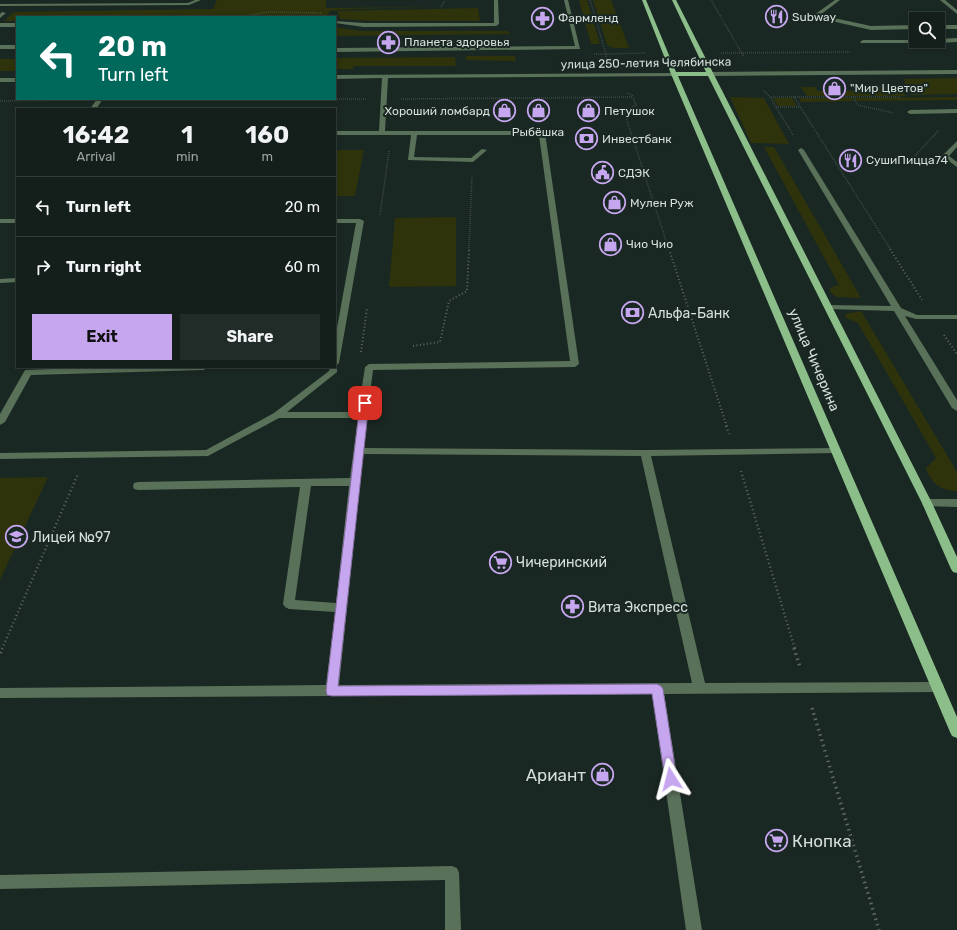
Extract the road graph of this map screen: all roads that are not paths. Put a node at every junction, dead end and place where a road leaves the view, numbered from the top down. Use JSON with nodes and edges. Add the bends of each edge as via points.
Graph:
{"nodes":[{"id":1,"x":199,"y":0,"type":"edge"},
{"id":2,"x":496,"y":0,"type":"edge"},
{"id":3,"x":566,"y":0,"type":"edge"},
{"id":4,"x":644,"y":0,"type":"edge"},
{"id":5,"x":674,"y":0,"type":"edge"},
{"id":6,"x":838,"y":0,"type":"edge"},
{"id":7,"x":942,"y":0,"type":"edge"},
{"id":8,"x":0,"y":5,"type":"edge"},
{"id":9,"x":957,"y":13,"type":"edge"},
{"id":10,"x":336,"y":22,"type":"edge"},
{"id":11,"x":0,"y":25,"type":"edge"},
{"id":12,"x":16,"y":25,"type":"edge"},
{"id":13,"x":909,"y":27,"type":"edge"},
{"id":14,"x":945,"y":27,"type":"edge"},
{"id":15,"x":957,"y":27,"type":"edge"},
{"id":16,"x":957,"y":40,"type":"edge"},
{"id":17,"x":909,"y":41,"type":"edge"},
{"id":18,"x":945,"y":41,"type":"edge"},
{"id":19,"x":863,"y":42,"type":"dead end"},
{"id":20,"x":0,"y":47,"type":"edge"},
{"id":21,"x":16,"y":47,"type":"edge"},
{"id":22,"x":336,"y":50,"type":"edge"},
{"id":23,"x":957,"y":72,"type":"edge"},
{"id":24,"x":674,"y":74,"type":"junction"},
{"id":25,"x":710,"y":74,"type":"junction"},
{"id":26,"x":336,"y":77,"type":"edge"},
{"id":27,"x":385,"y":77,"type":"junction"},
{"id":28,"x":0,"y":80,"type":"edge"},
{"id":29,"x":16,"y":80,"type":"edge"},
{"id":30,"x":99,"y":100,"type":"edge"},
{"id":31,"x":93,"y":108,"type":"edge"},
{"id":32,"x":950,"y":111,"type":"junction"},
{"id":33,"x":957,"y":111,"type":"edge"},
{"id":34,"x":910,"y":112,"type":"dead end"},
{"id":35,"x":957,"y":119,"type":"edge"},
{"id":36,"x":336,"y":133,"type":"edge"},
{"id":37,"x":382,"y":133,"type":"junction"},
{"id":38,"x":414,"y":133,"type":"junction"},
{"id":39,"x":957,"y":143,"type":"edge"},
{"id":40,"x":484,"y":150,"type":"dead end"},
{"id":41,"x":801,"y":150,"type":"dead end"},
{"id":42,"x":957,"y":165,"type":"edge"},
{"id":43,"x":0,"y":221,"type":"edge"},
{"id":44,"x":14,"y":221,"type":"edge"},
{"id":45,"x":336,"y":221,"type":"edge"},
{"id":46,"x":16,"y":280,"type":"edge"},
{"id":47,"x":0,"y":281,"type":"edge"},
{"id":48,"x":828,"y":307,"type":"junction"},
{"id":49,"x":896,"y":309,"type":"junction"},
{"id":50,"x":957,"y":317,"type":"edge"},
{"id":51,"x":336,"y":357,"type":"edge"},
{"id":52,"x":169,"y":368,"type":"edge"},
{"id":53,"x":334,"y":368,"type":"edge"},
{"id":54,"x":957,"y":408,"type":"edge"},
{"id":55,"x":277,"y":415,"type":"junction"},
{"id":56,"x":363,"y":415,"type":"junction"},
{"id":57,"x":0,"y":422,"type":"edge"},
{"id":58,"x":836,"y":450,"type":"junction"},
{"id":59,"x":358,"y":451,"type":"junction"},
{"id":60,"x":645,"y":452,"type":"junction"},
{"id":61,"x":0,"y":456,"type":"edge"},
{"id":62,"x":355,"y":482,"type":"junction"},
{"id":63,"x":306,"y":483,"type":"junction"},
{"id":64,"x":138,"y":486,"type":"dead end"},
{"id":65,"x":927,"y":503,"type":"junction"},
{"id":66,"x":957,"y":503,"type":"edge"},
{"id":67,"x":957,"y":569,"type":"edge"},
{"id":68,"x":340,"y":608,"type":"junction"},
{"id":69,"x":938,"y":687,"type":"junction"},
{"id":70,"x":657,"y":689,"type":"junction"},
{"id":71,"x":700,"y":689,"type":"junction"},
{"id":72,"x":332,"y":691,"type":"junction"},
{"id":73,"x":0,"y":693,"type":"edge"},
{"id":74,"x":957,"y":732,"type":"edge"},
{"id":75,"x":0,"y":882,"type":"edge"},
{"id":76,"x":453,"y":930,"type":"edge"},
{"id":77,"x":694,"y":930,"type":"edge"}],
"edges":[{"from":1,"to":8,"type":"street","via":[[189,4]]},
{"from":2,"to":10,"type":"street","via":[[496,24],[364,26]]},
{"from":3,"to":22,"type":"street","via":[[578,48]]},
{"from":4,"to":24,"type":"main road","name":"улица Чичерина"},
{"from":5,"to":25,"type":"main road"},
{"from":6,"to":13,"type":"street","via":[[816,16],[871,28]]},
{"from":7,"to":9,"type":"street"},
{"from":11,"to":12,"type":"street"},
{"from":14,"to":15,"type":"street"},
{"from":16,"to":18,"type":"street"},
{"from":17,"to":19,"type":"street"},
{"from":20,"to":21,"type":"street"},
{"from":23,"to":25,"type":"street","name":"улица 250-летия Челябинска"},
{"from":24,"to":25,"type":"main road","name":"улица 250-летия Челябинска"},
{"from":24,"to":27,"type":"street","name":"улица 250-летия Челябинска"},
{"from":24,"to":58,"type":"main road","name":"улица Чичерина"},
{"from":25,"to":48,"type":"main road"},
{"from":26,"to":27,"type":"street","name":"улица 250-летия Челябинска"},
{"from":27,"to":37,"type":"street"},
{"from":28,"to":29,"type":"street"},
{"from":30,"to":31,"type":"street"},
{"from":32,"to":33,"type":"street"},
{"from":32,"to":34,"type":"street"},
{"from":32,"to":35,"type":"street"},
{"from":36,"to":37,"type":"street"},
{"from":37,"to":38,"type":"street"},
{"from":38,"to":40,"type":"street","via":[[410,159],[473,160]]},
{"from":38,"to":56,"type":"street","via":[[542,133],[575,364],[369,367]]},
{"from":39,"to":42,"type":"street","via":[[945,156]]},
{"from":41,"to":49,"type":"street"},
{"from":43,"to":44,"type":"street"},
{"from":45,"to":51,"type":"street","via":[[360,221]]},
{"from":46,"to":47,"type":"street"},
{"from":48,"to":49,"type":"street"},
{"from":48,"to":65,"type":"main road"},
{"from":49,"to":50,"type":"street","via":[[916,317]]},
{"from":49,"to":54,"type":"street"},
{"from":52,"to":57,"type":"street","via":[[28,372]]},
{"from":53,"to":55,"type":"street","via":[[333,372]]},
{"from":55,"to":56,"type":"street"},
{"from":55,"to":61,"type":"street","via":[[208,453]]},
{"from":56,"to":59,"type":"street"},
{"from":58,"to":60,"type":"street"},
{"from":58,"to":69,"type":"main road","name":"улица Чичерина"},
{"from":59,"to":60,"type":"street"},
{"from":59,"to":62,"type":"street"},
{"from":60,"to":71,"type":"street"},
{"from":62,"to":63,"type":"street"},
{"from":62,"to":68,"type":"street"},
{"from":63,"to":64,"type":"street"},
{"from":63,"to":68,"type":"street","via":[[289,604]]},
{"from":65,"to":66,"type":"street"},
{"from":65,"to":67,"type":"main road"},
{"from":68,"to":72,"type":"street"},
{"from":69,"to":71,"type":"street"},
{"from":69,"to":74,"type":"main road","name":"улица Чичерина"},
{"from":70,"to":71,"type":"street"},
{"from":70,"to":72,"type":"street"},
{"from":70,"to":77,"type":"street"},
{"from":72,"to":73,"type":"street"},
{"from":75,"to":76,"type":"street","via":[[452,872]]}]}
